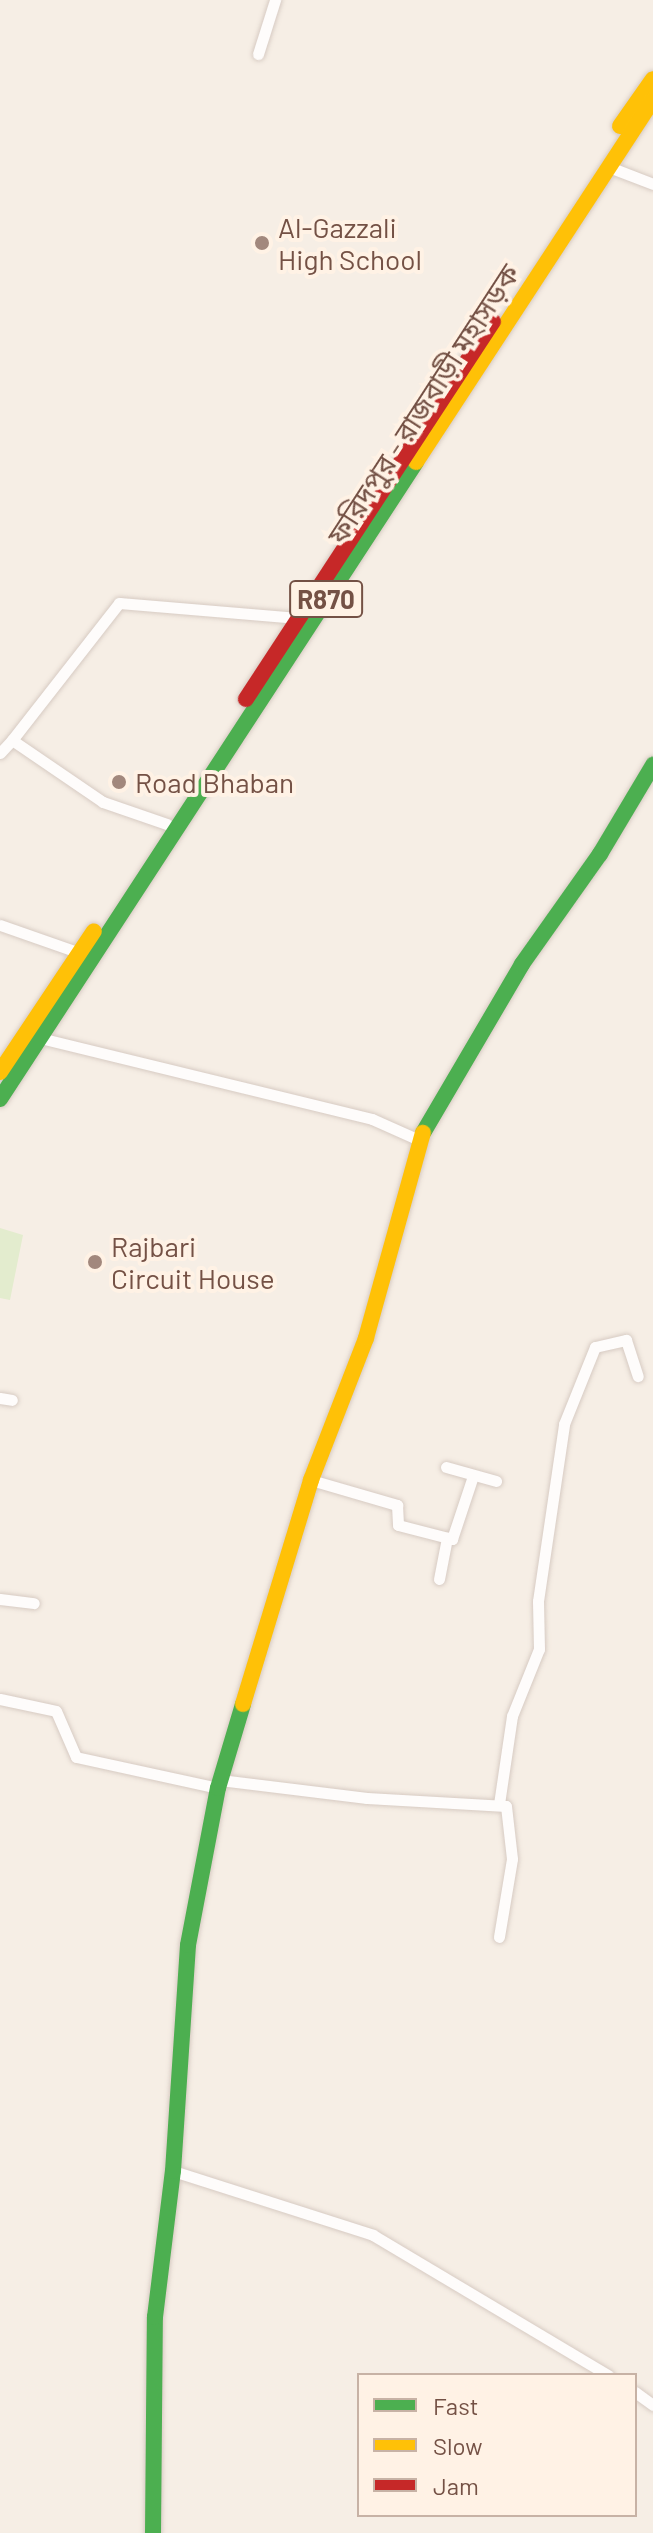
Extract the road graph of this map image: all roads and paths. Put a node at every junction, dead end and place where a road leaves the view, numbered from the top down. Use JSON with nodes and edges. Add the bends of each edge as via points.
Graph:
{"nodes":[{"id":1,"x":275,"y":0,"type":"edge"},
{"id":2,"x":258,"y":54,"type":"dead end"},
{"id":3,"x":653,"y":79,"type":"edge"},
{"id":4,"x":653,"y":100,"type":"edge"},
{"id":5,"x":609,"y":167,"type":"junction"},
{"id":6,"x":653,"y":184,"type":"edge"},
{"id":7,"x":298,"y":618,"type":"junction"},
{"id":8,"x":12,"y":740,"type":"junction"},
{"id":9,"x":0,"y":753,"type":"edge"},
{"id":10,"x":653,"y":765,"type":"edge"},
{"id":11,"x":167,"y":824,"type":"junction"},
{"id":12,"x":0,"y":925,"type":"edge"},
{"id":13,"x":80,"y":953,"type":"junction"},
{"id":14,"x":40,"y":1038,"type":"junction"},
{"id":15,"x":0,"y":1072,"type":"edge"},
{"id":16,"x":0,"y":1099,"type":"edge"},
{"id":17,"x":419,"y":1140,"type":"junction"},
{"id":18,"x":638,"y":1376,"type":"dead end"},
{"id":19,"x":446,"y":1467,"type":"dead end"},
{"id":20,"x":473,"y":1476,"type":"junction"},
{"id":21,"x":311,"y":1480,"type":"junction"},
{"id":22,"x":496,"y":1481,"type":"dead end"},
{"id":23,"x":447,"y":1538,"type":"junction"},
{"id":24,"x":439,"y":1579,"type":"dead end"},
{"id":25,"x":0,"y":1599,"type":"edge"},
{"id":26,"x":34,"y":1603,"type":"dead end"},
{"id":27,"x":0,"y":1699,"type":"edge"},
{"id":28,"x":219,"y":1784,"type":"junction"},
{"id":29,"x":499,"y":1804,"type":"junction"},
{"id":30,"x":499,"y":1937,"type":"dead end"},
{"id":31,"x":173,"y":2171,"type":"junction"},
{"id":32,"x":605,"y":2373,"type":"edge"},
{"id":33,"x":153,"y":2533,"type":"edge"}],
"edges":[{"from":1,"to":2,"type":"street"},
{"from":3,"to":7,"type":"main road","name":"ফরিদপুর - রাজবাড়ী মহাসড়ক","number":"R870"},
{"from":4,"to":5,"type":"main road","name":"ফরিদপুর - রাজবাড়ী মহাসড়ক","number":"R870"},
{"from":5,"to":6,"type":"street"},
{"from":5,"to":14,"type":"main road","name":"ফরিদপুর - রাজবাড়ী মহাসড়ক","number":"R870"},
{"from":7,"to":8,"type":"street","via":[[119,603]]},
{"from":7,"to":11,"type":"main road","name":"ফরিদপুর - রাজবাড়ী মহাসড়ক","number":"R870"},
{"from":8,"to":9,"type":"street"},
{"from":8,"to":11,"type":"street","via":[[103,802]]},
{"from":10,"to":17,"type":"main road","via":[[600,854],[522,964]]},
{"from":11,"to":13,"type":"main road","name":"ফরিদপুর - রাজবাড়ী মহাসড়ক","number":"R870"},
{"from":12,"to":13,"type":"street"},
{"from":13,"to":15,"type":"main road","name":"ফরিদপুর - রাজবাড়ী মহাসড়ক","number":"R870"},
{"from":14,"to":16,"type":"main road","name":"ফরিদপুর - রাজবাড়ী মহাসড়ক","number":"R870"},
{"from":14,"to":17,"type":"street","via":[[372,1119]]},
{"from":17,"to":21,"type":"main road","via":[[366,1338]]},
{"from":18,"to":29,"type":"street","via":[[626,1340],[595,1347],[564,1424],[538,1601],[539,1649],[512,1716]]},
{"from":19,"to":20,"type":"street"},
{"from":20,"to":22,"type":"street"},
{"from":20,"to":23,"type":"street","via":[[455,1535]]},
{"from":21,"to":23,"type":"street","via":[[397,1505],[398,1525]]},
{"from":21,"to":28,"type":"main road"},
{"from":23,"to":24,"type":"street"},
{"from":25,"to":26,"type":"street"},
{"from":27,"to":28,"type":"street","via":[[56,1711],[76,1757]]},
{"from":28,"to":29,"type":"street"},
{"from":28,"to":31,"type":"main road","via":[[188,1945]]},
{"from":29,"to":30,"type":"street","via":[[510,1812],[512,1859]]},
{"from":31,"to":32,"type":"street","via":[[373,2235]]},
{"from":31,"to":33,"type":"main road","via":[[155,2317]]}]}
